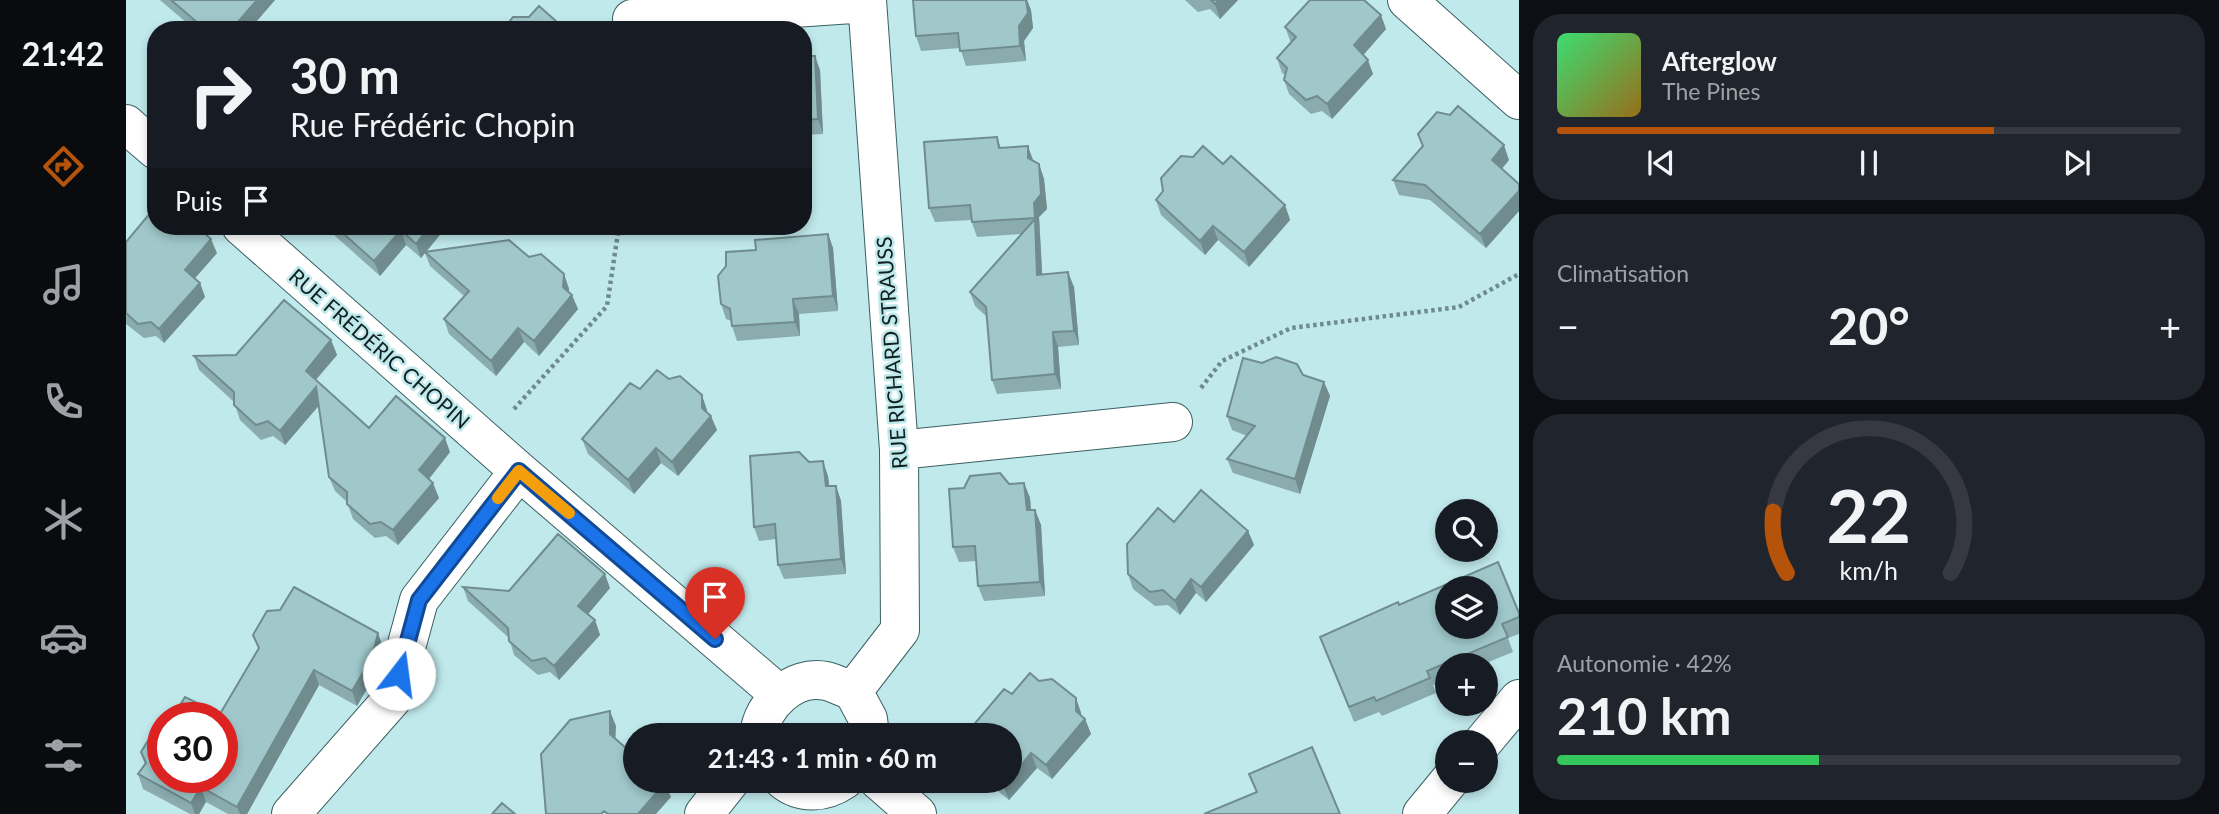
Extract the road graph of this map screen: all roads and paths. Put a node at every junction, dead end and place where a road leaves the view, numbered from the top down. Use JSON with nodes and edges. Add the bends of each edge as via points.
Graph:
{"nodes":[{"id":1,"x":1408,"y":0,"type":"edge"},
{"id":2,"x":867,"y":2,"type":"edge"},
{"id":3,"x":632,"y":19,"type":"dead end"},
{"id":4,"x":1519,"y":100,"type":"edge"},
{"id":5,"x":126,"y":124,"type":"edge"},
{"id":6,"x":147,"y":142,"type":"edge"},
{"id":7,"x":251,"y":235,"type":"edge"},
{"id":8,"x":618,"y":235,"type":"edge"},
{"id":9,"x":1519,"y":274,"type":"edge"},
{"id":10,"x":1173,"y":422,"type":"joint"},
{"id":11,"x":485,"y":440,"type":"junction"},
{"id":12,"x":899,"y":450,"type":"junction"},
{"id":13,"x":519,"y":471,"type":"junction"},
{"id":14,"x":853,"y":691,"type":"junction"},
{"id":15,"x":780,"y":695,"type":"junction"},
{"id":16,"x":1519,"y":699,"type":"edge"},
{"id":17,"x":763,"y":723,"type":"edge"},
{"id":18,"x":868,"y":723,"type":"edge"},
{"id":19,"x":1493,"y":730,"type":"edge"},
{"id":20,"x":721,"y":793,"type":"edge"},
{"id":21,"x":893,"y":793,"type":"edge"},
{"id":22,"x":1439,"y":793,"type":"edge"},
{"id":23,"x":291,"y":814,"type":"edge"},
{"id":24,"x":704,"y":814,"type":"edge"},
{"id":25,"x":917,"y":814,"type":"edge"},
{"id":26,"x":1422,"y":814,"type":"edge"}],
"edges":[{"from":1,"to":4,"type":"street"},
{"from":2,"to":3,"type":"street"},
{"from":2,"to":12,"type":"street","name":"RUE RICHARD STRAUSS"},
{"from":5,"to":6,"type":"street"},
{"from":7,"to":11,"type":"street","name":"RUE FRÉDÉRIC CHOPIN"},
{"from":8,"to":11,"type":"path","via":[[607,306]]},
{"from":9,"to":10,"type":"path","via":[[1459,307],[1291,328],[1223,361]]},
{"from":10,"to":12,"type":"street"},
{"from":11,"to":13,"type":"street","name":"RUE FRÉDÉRIC CHOPIN"},
{"from":12,"to":14,"type":"street","name":"RUE RICHARD STRAUSS","via":[[900,630]]},
{"from":13,"to":15,"type":"street","name":"RUE FRÉDÉRIC CHOPIN"},
{"from":13,"to":23,"type":"street","via":[[419,600],[392,699]]},
{"from":14,"to":15,"type":"street","via":[[824,680],[796,684]]},
{"from":14,"to":18,"type":"street"},
{"from":15,"to":17,"type":"street"},
{"from":16,"to":19,"type":"street"},
{"from":20,"to":24,"type":"street"},
{"from":21,"to":25,"type":"street"},
{"from":22,"to":26,"type":"street"}]}
